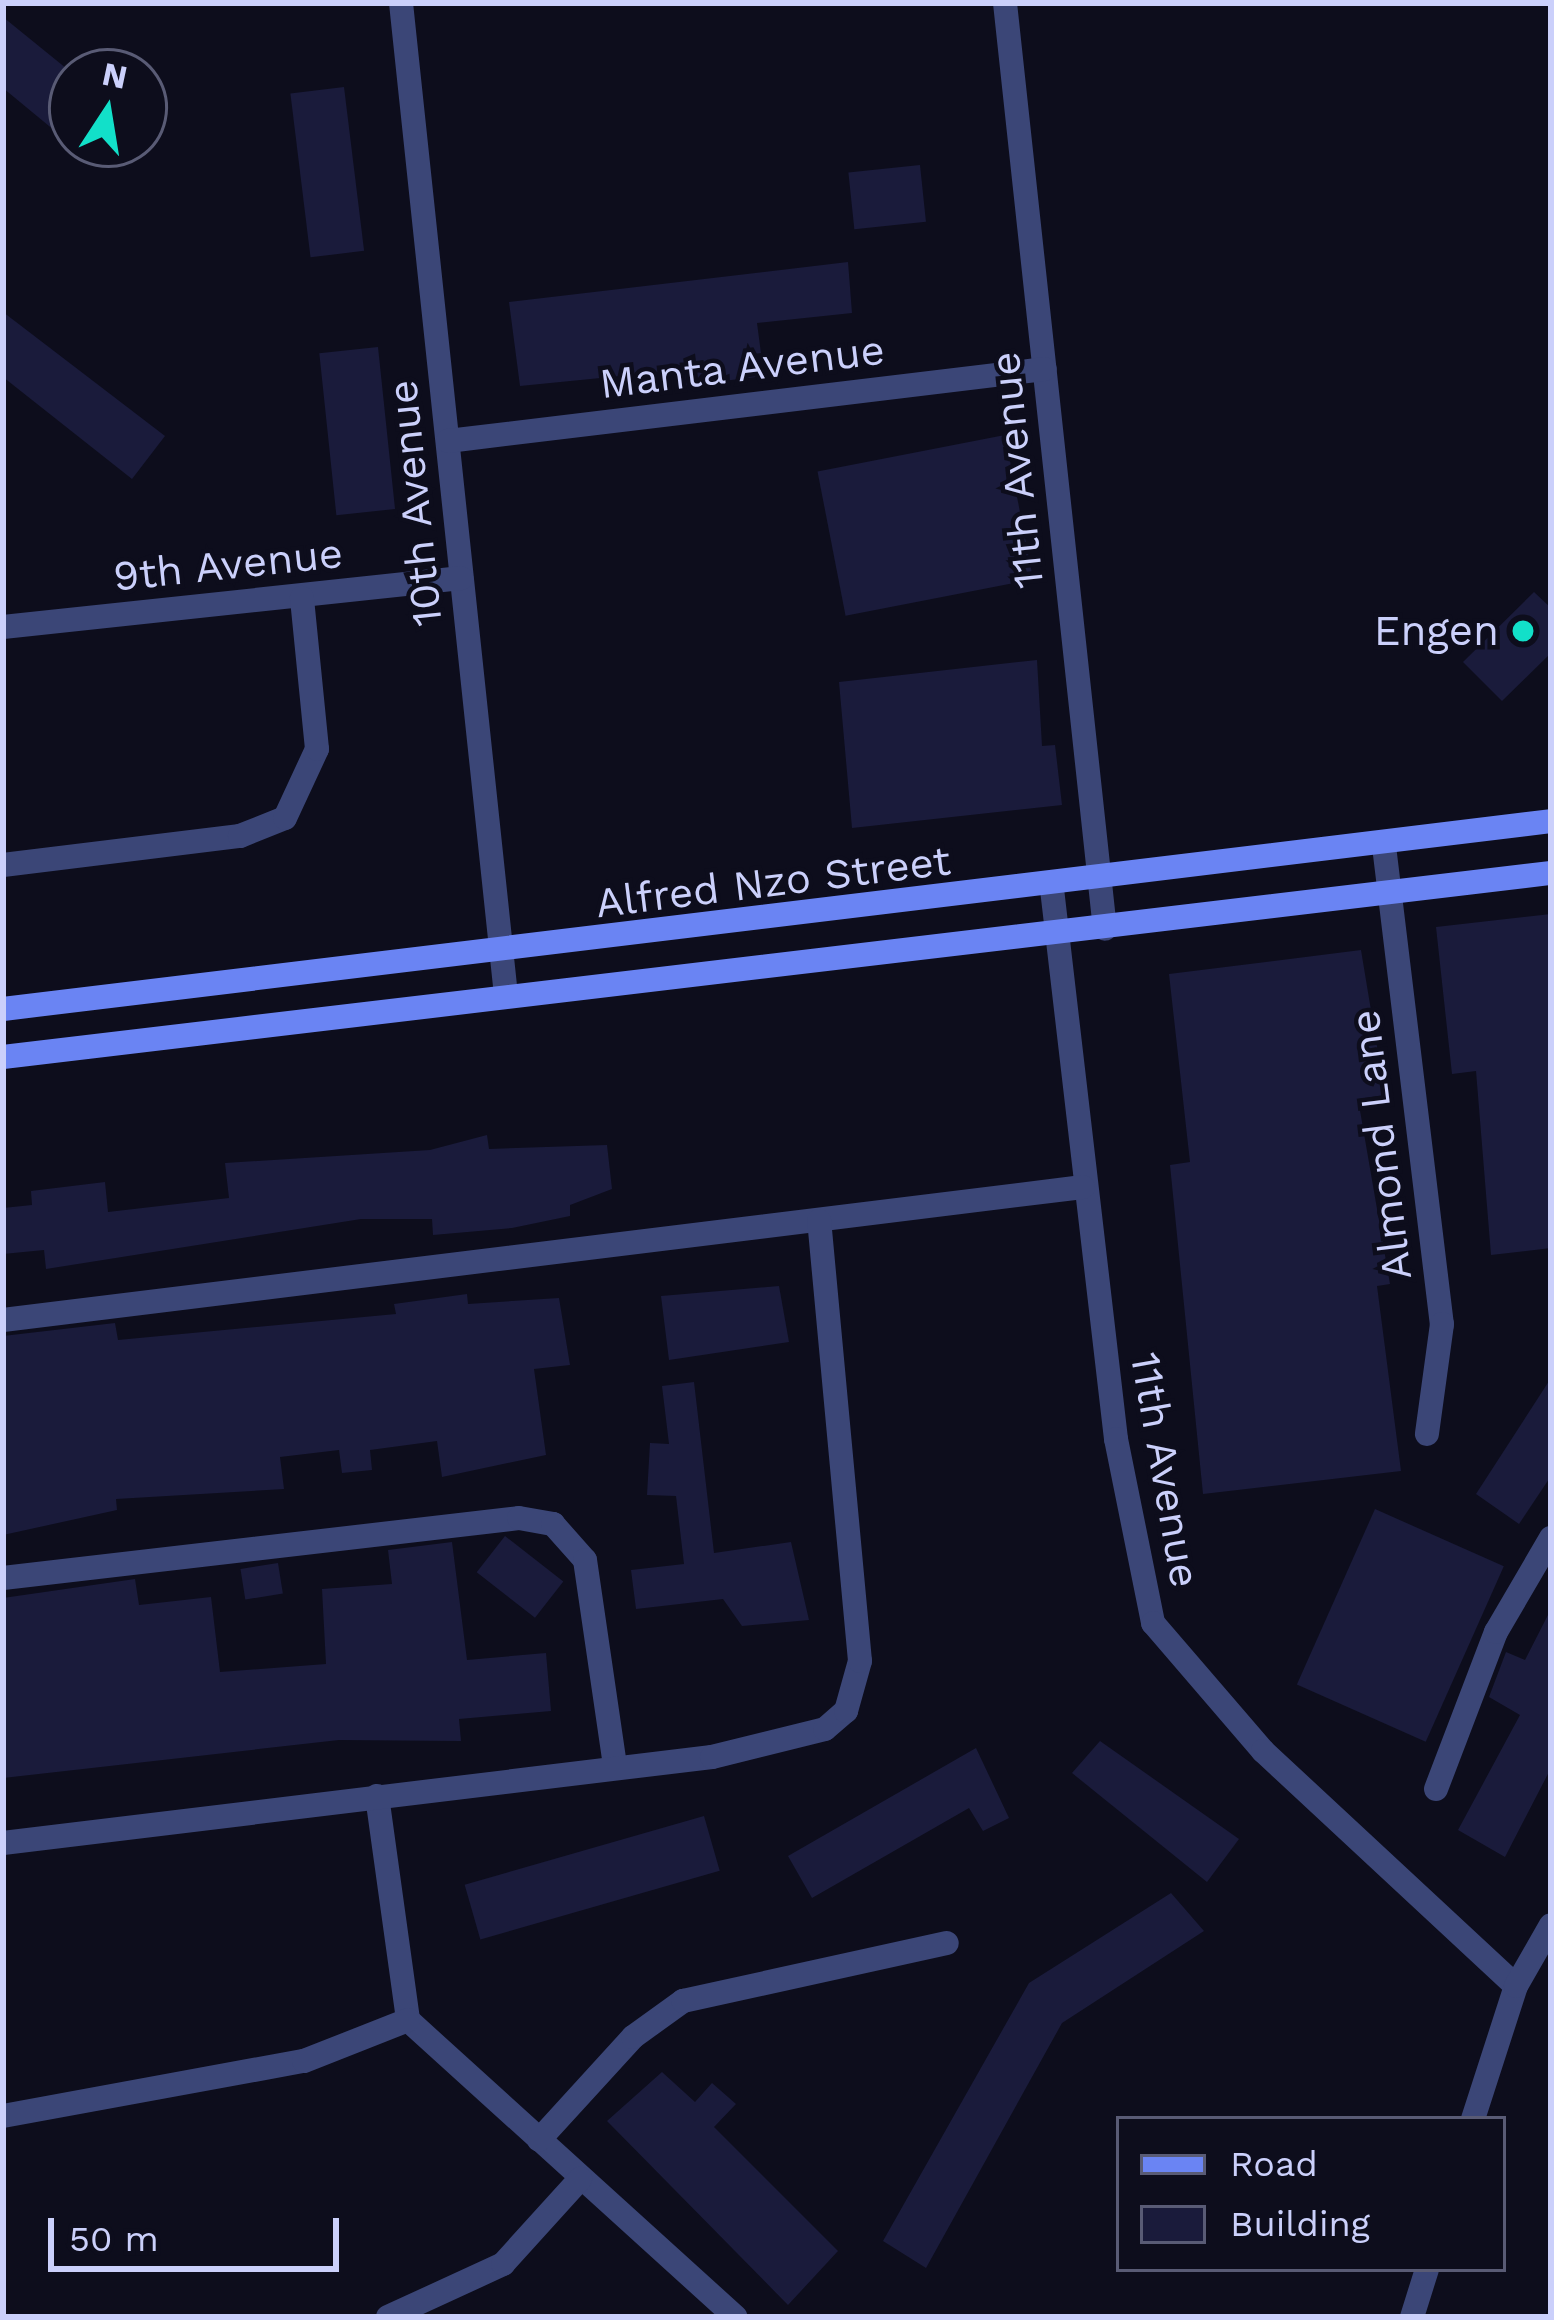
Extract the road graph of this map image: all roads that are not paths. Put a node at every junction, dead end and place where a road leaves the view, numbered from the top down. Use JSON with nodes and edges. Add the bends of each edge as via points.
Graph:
{"nodes":[{"id":1,"x":401,"y":3,"type":"edge"},
{"id":2,"x":1005,"y":3,"type":"edge"},
{"id":3,"x":1045,"y":369,"type":"junction"},
{"id":4,"x":448,"y":442,"type":"junction"},
{"id":5,"x":461,"y":578,"type":"junction"},
{"id":6,"x":302,"y":598,"type":"junction"},
{"id":7,"x":3,"y":627,"type":"edge"},
{"id":8,"x":1551,"y":820,"type":"edge"},
{"id":9,"x":1384,"y":846,"type":"junction"},
{"id":10,"x":3,"y":865,"type":"edge"},
{"id":11,"x":1551,"y":873,"type":"edge"},
{"id":12,"x":1100,"y":884,"type":"junction"},
{"id":13,"x":1052,"y":889,"type":"junction"},
{"id":14,"x":1390,"y":894,"type":"junction"},
{"id":15,"x":1105,"y":929,"type":"junction"},
{"id":16,"x":1059,"y":934,"type":"junction"},
{"id":17,"x":501,"y":952,"type":"junction"},
{"id":18,"x":506,"y":994,"type":"junction"},
{"id":19,"x":3,"y":1009,"type":"edge"},
{"id":20,"x":3,"y":1057,"type":"edge"},
{"id":21,"x":1083,"y":1187,"type":"junction"},
{"id":22,"x":819,"y":1221,"type":"junction"},
{"id":23,"x":3,"y":1320,"type":"edge"},
{"id":24,"x":1426,"y":1434,"type":"dead end"},
{"id":25,"x":1551,"y":1538,"type":"edge"},
{"id":26,"x":3,"y":1578,"type":"edge"},
{"id":27,"x":615,"y":1765,"type":"junction"},
{"id":28,"x":1436,"y":1789,"type":"dead end"},
{"id":29,"x":377,"y":1796,"type":"junction"},
{"id":30,"x":3,"y":1843,"type":"edge"},
{"id":31,"x":1551,"y":1925,"type":"edge"},
{"id":32,"x":946,"y":1942,"type":"dead end"},
{"id":33,"x":1516,"y":1986,"type":"junction"},
{"id":34,"x":408,"y":2020,"type":"junction"},
{"id":35,"x":3,"y":2116,"type":"edge"},
{"id":36,"x":1474,"y":2116,"type":"edge"},
{"id":37,"x":538,"y":2140,"type":"junction"},
{"id":38,"x":580,"y":2179,"type":"junction"},
{"id":39,"x":1426,"y":2272,"type":"edge"},
{"id":40,"x":388,"y":2317,"type":"edge"},
{"id":41,"x":736,"y":2317,"type":"edge"},
{"id":42,"x":1412,"y":2317,"type":"edge"}],
"edges":[{"from":1,"to":4,"type":"street","name":"10th Avenue"},
{"from":2,"to":3,"type":"street","name":"11th Avenue"},
{"from":3,"to":4,"type":"street","name":"Manta Avenue"},
{"from":3,"to":12,"type":"street","name":"11th Avenue"},
{"from":4,"to":5,"type":"street","name":"10th Avenue"},
{"from":5,"to":6,"type":"street","name":"9th Avenue"},
{"from":5,"to":17,"type":"street","name":"10th Avenue"},
{"from":6,"to":7,"type":"street","name":"9th Avenue"},
{"from":6,"to":10,"type":"street","via":[[317,749],[285,818],[240,836]]},
{"from":8,"to":9,"type":"street","name":"Alfred Nzo Street"},
{"from":9,"to":12,"type":"street","name":"Alfred Nzo Street"},
{"from":9,"to":14,"type":"street","name":"Almond Lane"},
{"from":11,"to":14,"type":"street","name":"Alfred Nzo Street"},
{"from":12,"to":13,"type":"street","name":"Alfred Nzo Street"},
{"from":12,"to":15,"type":"street","name":"11th Avenue"},
{"from":13,"to":16,"type":"street","name":"11th Avenue"},
{"from":13,"to":17,"type":"street","name":"Alfred Nzo Street"},
{"from":14,"to":15,"type":"street","name":"Alfred Nzo Street"},
{"from":14,"to":24,"type":"street","name":"Almond Lane","via":[[1442,1324]]},
{"from":15,"to":16,"type":"street","name":"Alfred Nzo Street"},
{"from":16,"to":18,"type":"street","name":"Alfred Nzo Street"},
{"from":16,"to":21,"type":"street","name":"11th Avenue"},
{"from":17,"to":18,"type":"street","name":"10th Avenue"},
{"from":17,"to":19,"type":"street","name":"Alfred Nzo Street"},
{"from":18,"to":20,"type":"street","name":"Alfred Nzo Street"},
{"from":21,"to":22,"type":"street"},
{"from":21,"to":33,"type":"street","name":"11th Avenue","via":[[1153,1623],[1263,1751]]},
{"from":22,"to":23,"type":"street"},
{"from":22,"to":27,"type":"street","via":[[856,1688],[846,1711],[797,1743]]},
{"from":25,"to":28,"type":"street","via":[[1496,1631]]},
{"from":26,"to":27,"type":"street","via":[[519,1518],[553,1523],[586,1560]]},
{"from":27,"to":29,"type":"street"},
{"from":29,"to":30,"type":"street"},
{"from":29,"to":34,"type":"street"},
{"from":31,"to":33,"type":"street"},
{"from":32,"to":37,"type":"street","via":[[683,2001],[633,2037]]},
{"from":33,"to":36,"type":"street"},
{"from":34,"to":35,"type":"street","via":[[304,2061]]},
{"from":34,"to":37,"type":"street"},
{"from":37,"to":38,"type":"street"},
{"from":38,"to":40,"type":"street","via":[[502,2264]]},
{"from":38,"to":41,"type":"street"},
{"from":39,"to":42,"type":"street"}]}
